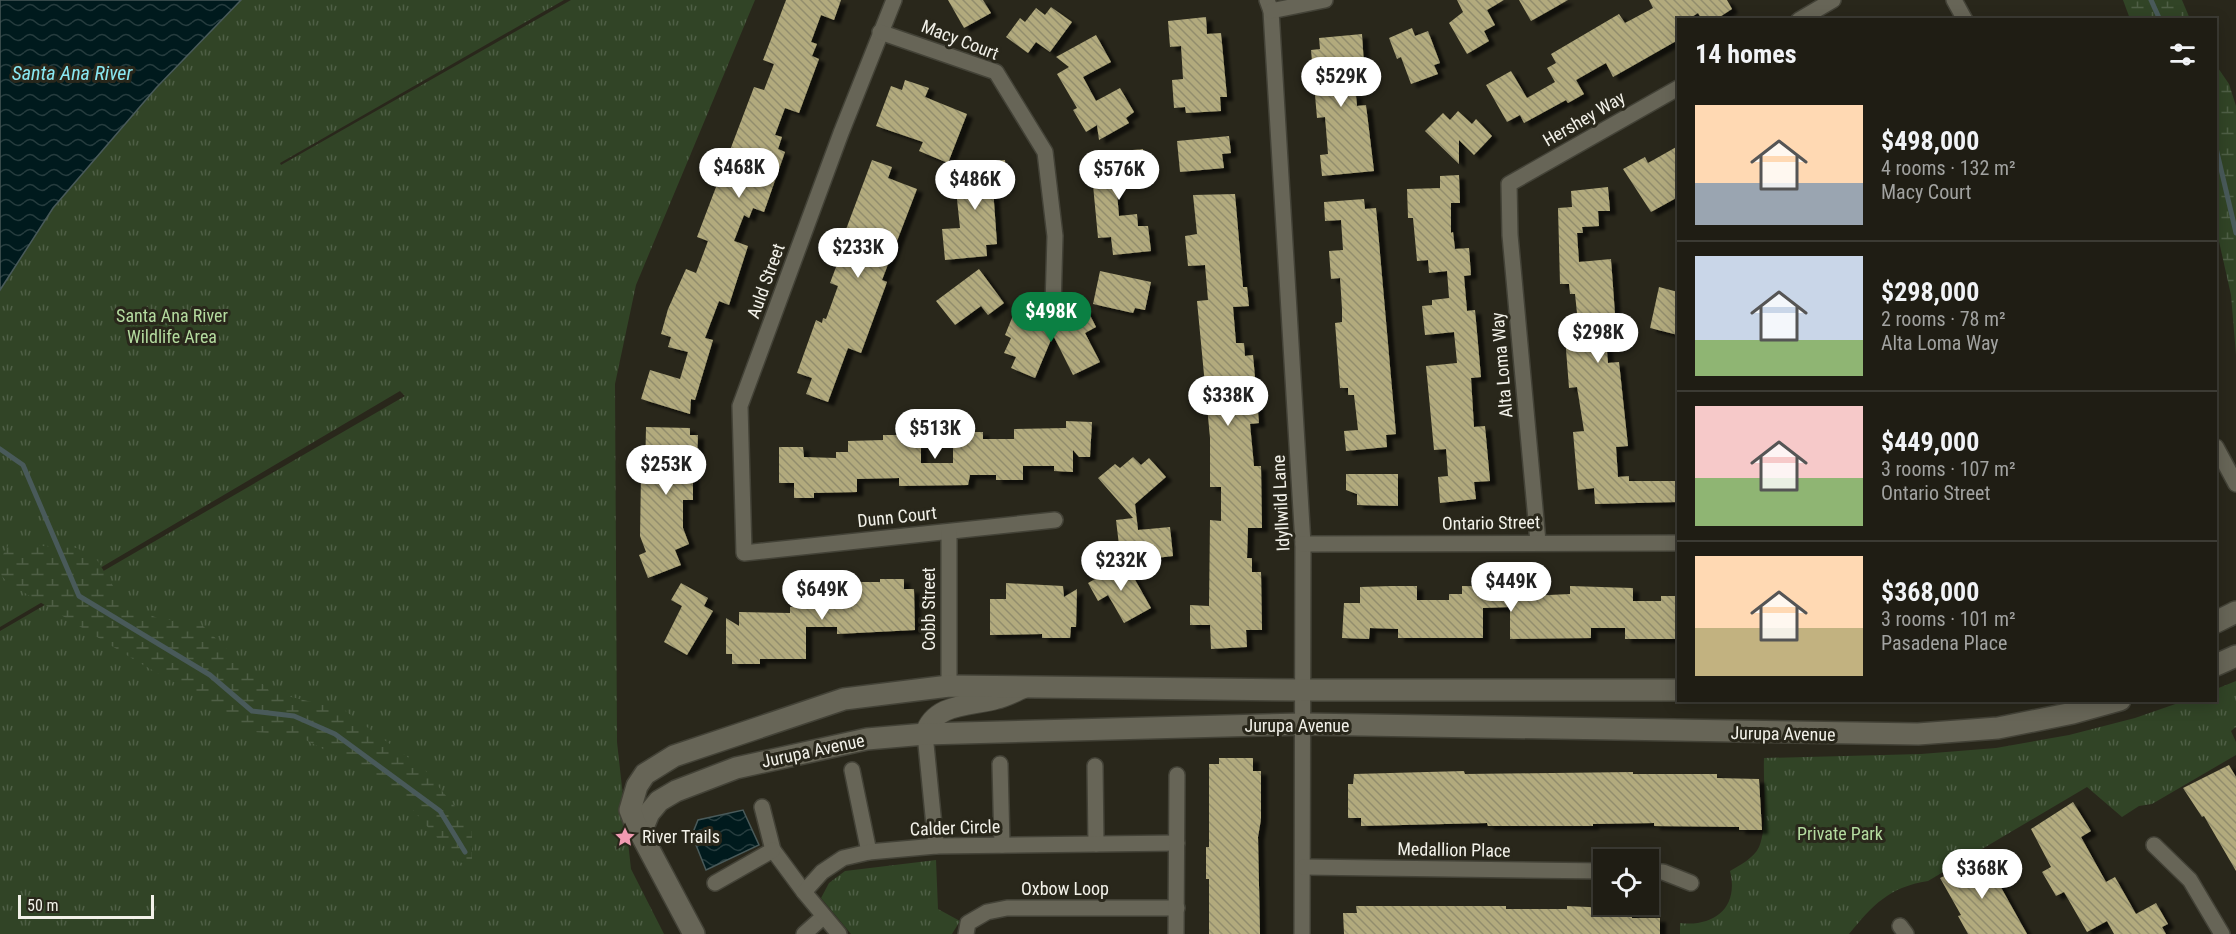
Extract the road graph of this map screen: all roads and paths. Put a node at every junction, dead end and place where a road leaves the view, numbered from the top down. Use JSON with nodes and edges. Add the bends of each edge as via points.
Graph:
{"nodes":[{"id":1,"x":894,"y":0,"type":"edge"},
{"id":2,"x":1325,"y":0,"type":"edge"},
{"id":3,"x":1833,"y":0,"type":"edge"},
{"id":4,"x":1954,"y":0,"type":"edge"},
{"id":5,"x":1269,"y":5,"type":"edge"},
{"id":6,"x":1802,"y":18,"type":"edge"},
{"id":7,"x":1964,"y":18,"type":"edge"},
{"id":8,"x":880,"y":32,"type":"junction"},
{"id":9,"x":1677,"y":89,"type":"edge"},
{"id":10,"x":1509,"y":184,"type":"joint"},
{"id":11,"x":1053,"y":307,"type":"dead end"},
{"id":12,"x":2217,"y":453,"type":"edge"},
{"id":13,"x":2236,"y":483,"type":"edge"},
{"id":14,"x":1055,"y":520,"type":"dead end"},
{"id":15,"x":949,"y":532,"type":"junction"},
{"id":16,"x":1538,"y":542,"type":"junction"},
{"id":17,"x":1677,"y":543,"type":"edge"},
{"id":18,"x":1303,"y":544,"type":"junction"},
{"id":19,"x":744,"y":553,"type":"joint"},
{"id":20,"x":2236,"y":612,"type":"edge"},
{"id":21,"x":2217,"y":622,"type":"edge"},
{"id":22,"x":2236,"y":656,"type":"edge"},
{"id":23,"x":2217,"y":665,"type":"edge"},
{"id":24,"x":949,"y":686,"type":"junction"},
{"id":25,"x":1026,"y":687,"type":"junction"},
{"id":26,"x":1302,"y":690,"type":"junction"},
{"id":27,"x":1677,"y":690,"type":"edge"},
{"id":28,"x":2113,"y":702,"type":"edge"},
{"id":29,"x":1303,"y":724,"type":"junction"},
{"id":30,"x":924,"y":734,"type":"junction"},
{"id":31,"x":1000,"y":764,"type":"dead end"},
{"id":32,"x":1095,"y":766,"type":"dead end"},
{"id":33,"x":852,"y":770,"type":"dead end"},
{"id":34,"x":1177,"y":775,"type":"dead end"},
{"id":35,"x":762,"y":807,"type":"dead end"},
{"id":36,"x":641,"y":832,"type":"junction"},
{"id":37,"x":1177,"y":843,"type":"junction"},
{"id":38,"x":1096,"y":844,"type":"junction"},
{"id":39,"x":1002,"y":845,"type":"junction"},
{"id":40,"x":2154,"y":845,"type":"dead end"},
{"id":41,"x":936,"y":846,"type":"junction"},
{"id":42,"x":773,"y":850,"type":"junction"},
{"id":43,"x":869,"y":852,"type":"junction"},
{"id":44,"x":1304,"y":867,"type":"junction"},
{"id":45,"x":1593,"y":871,"type":"edge"},
{"id":46,"x":1659,"y":872,"type":"edge"},
{"id":47,"x":715,"y":883,"type":"dead end"},
{"id":48,"x":1691,"y":883,"type":"dead end"},
{"id":49,"x":804,"y":892,"type":"junction"},
{"id":50,"x":1176,"y":908,"type":"junction"},
{"id":51,"x":823,"y":917,"type":"junction"},
{"id":52,"x":694,"y":934,"type":"edge"},
{"id":53,"x":804,"y":934,"type":"edge"},
{"id":54,"x":839,"y":934,"type":"edge"},
{"id":55,"x":966,"y":934,"type":"edge"},
{"id":56,"x":1176,"y":934,"type":"edge"},
{"id":57,"x":1302,"y":934,"type":"edge"},
{"id":58,"x":2222,"y":934,"type":"edge"}],
"edges":[{"from":1,"to":8,"type":"street"},
{"from":2,"to":5,"type":"street"},
{"from":3,"to":6,"type":"street"},
{"from":4,"to":7,"type":"street"},
{"from":5,"to":18,"type":"street","name":"Idyllwild Lane"},
{"from":8,"to":11,"type":"street","name":"Macy Court","via":[[996,72],[1045,152],[1055,236]]},
{"from":8,"to":19,"type":"street","name":"Auld Street","via":[[740,406]]},
{"from":9,"to":10,"type":"street","name":"Hershey Way"},
{"from":10,"to":16,"type":"street","name":"Alta Loma Way","via":[[1510,235]]},
{"from":12,"to":13,"type":"street"},
{"from":14,"to":15,"type":"street","name":"Dunn Court"},
{"from":15,"to":19,"type":"street","name":"Dunn Court"},
{"from":15,"to":24,"type":"street","name":"Cobb Street"},
{"from":16,"to":17,"type":"street","name":"Ontario Street"},
{"from":16,"to":18,"type":"street","name":"Ontario Street"},
{"from":18,"to":26,"type":"street","name":"Idyllwild Lane"},
{"from":20,"to":21,"type":"main road"},
{"from":22,"to":23,"type":"main road"},
{"from":24,"to":25,"type":"main road","name":"Jurupa Avenue"},
{"from":24,"to":36,"type":"main road","name":"Jurupa Avenue","via":[[844,699],[674,756],[645,774],[637,786],[630,810]]},
{"from":25,"to":26,"type":"main road","name":"Jurupa Avenue"},
{"from":25,"to":30,"type":"street","via":[[997,699],[943,711],[928,722]]},
{"from":26,"to":27,"type":"main road","name":"Jurupa Avenue"},
{"from":26,"to":29,"type":"street","name":"Idyllwild Lane"},
{"from":28,"to":29,"type":"main road","name":"Jurupa Avenue","via":[[1998,728],[1918,734]]},
{"from":29,"to":30,"type":"main road","name":"Jurupa Avenue"},
{"from":29,"to":44,"type":"street","name":"Idyllwild Lane"},
{"from":30,"to":36,"type":"main road","name":"Jurupa Avenue","via":[[867,739],[736,768],[659,801]]},
{"from":30,"to":41,"type":"street"},
{"from":31,"to":39,"type":"street"},
{"from":32,"to":38,"type":"street"},
{"from":33,"to":43,"type":"street"},
{"from":34,"to":37,"type":"street"},
{"from":35,"to":42,"type":"street"},
{"from":36,"to":52,"type":"main road"},
{"from":37,"to":38,"type":"street","name":"Calder Circle"},
{"from":37,"to":50,"type":"street"},
{"from":38,"to":39,"type":"street","name":"Calder Circle"},
{"from":39,"to":41,"type":"street","name":"Calder Circle"},
{"from":40,"to":58,"type":"street","via":[[2190,880]]},
{"from":41,"to":43,"type":"street","name":"Calder Circle"},
{"from":42,"to":47,"type":"street"},
{"from":42,"to":49,"type":"street"},
{"from":43,"to":49,"type":"street","name":"Calder Circle","via":[[843,858],[822,872]]},
{"from":44,"to":45,"type":"street","name":"Medallion Place"},
{"from":44,"to":57,"type":"street","name":"Idyllwild Lane"},
{"from":46,"to":48,"type":"street"},
{"from":49,"to":51,"type":"street"},
{"from":50,"to":55,"type":"street","name":"Oxbow Loop","via":[[1007,908],[987,912],[968,923]]},
{"from":50,"to":56,"type":"street"},
{"from":51,"to":53,"type":"street"},
{"from":51,"to":54,"type":"street"}]}
